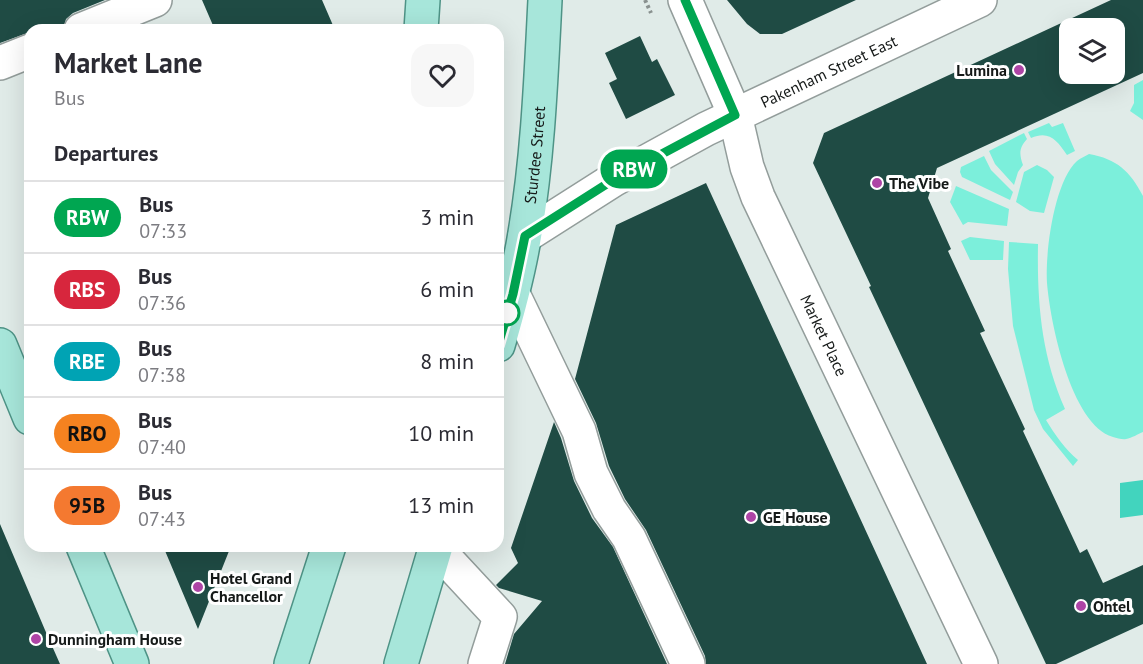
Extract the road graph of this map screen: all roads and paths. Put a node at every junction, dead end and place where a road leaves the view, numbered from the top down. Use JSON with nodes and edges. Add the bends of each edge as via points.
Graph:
{"nodes":[{"id":1,"x":155,"y":0,"type":"edge"},
{"id":2,"x":423,"y":0,"type":"edge"},
{"id":3,"x":545,"y":0,"type":"edge"},
{"id":4,"x":685,"y":0,"type":"edge"},
{"id":5,"x":980,"y":0,"type":"edge"},
{"id":6,"x":96,"y":24,"type":"edge"},
{"id":7,"x":421,"y":24,"type":"edge"},
{"id":8,"x":24,"y":53,"type":"edge"},
{"id":9,"x":0,"y":63,"type":"edge"},
{"id":10,"x":735,"y":115,"type":"junction"},
{"id":11,"x":525,"y":236,"type":"junction"},
{"id":12,"x":513,"y":294,"type":"junction"},
{"id":13,"x":504,"y":325,"type":"edge"},
{"id":14,"x":0,"y":345,"type":"edge"},
{"id":15,"x":24,"y":403,"type":"edge"},
{"id":16,"x":85,"y":552,"type":"edge"},
{"id":17,"x":327,"y":552,"type":"edge"},
{"id":18,"x":435,"y":552,"type":"edge"},
{"id":19,"x":441,"y":552,"type":"edge"},
{"id":20,"x":132,"y":664,"type":"edge"},
{"id":21,"x":291,"y":664,"type":"edge"},
{"id":22,"x":401,"y":664,"type":"edge"},
{"id":23,"x":485,"y":664,"type":"edge"},
{"id":24,"x":688,"y":664,"type":"edge"},
{"id":25,"x":981,"y":664,"type":"edge"}],
"edges":[{"from":1,"to":6,"type":"street"},
{"from":2,"to":7,"type":"main road"},
{"from":3,"to":11,"type":"main road","name":"Sturdee Street","via":[[533,181]]},
{"from":4,"to":10,"type":"street","name":"Market Place"},
{"from":5,"to":10,"type":"street","name":"Pakenham Street East"},
{"from":8,"to":9,"type":"street"},
{"from":10,"to":11,"type":"street","name":"Pakenham Street East","via":[[613,180]]},
{"from":10,"to":25,"type":"street","name":"Market Place","via":[[758,197]]},
{"from":11,"to":12,"type":"main road","name":"Sturdee Street"},
{"from":12,"to":13,"type":"main road","name":"Sturdee Street"},
{"from":12,"to":24,"type":"street","via":[[579,431],[591,473],[629,538]]},
{"from":14,"to":15,"type":"main road"},
{"from":16,"to":20,"type":"main road"},
{"from":17,"to":21,"type":"main road"},
{"from":18,"to":22,"type":"main road"},
{"from":19,"to":23,"type":"street","via":[[501,617]]}]}
